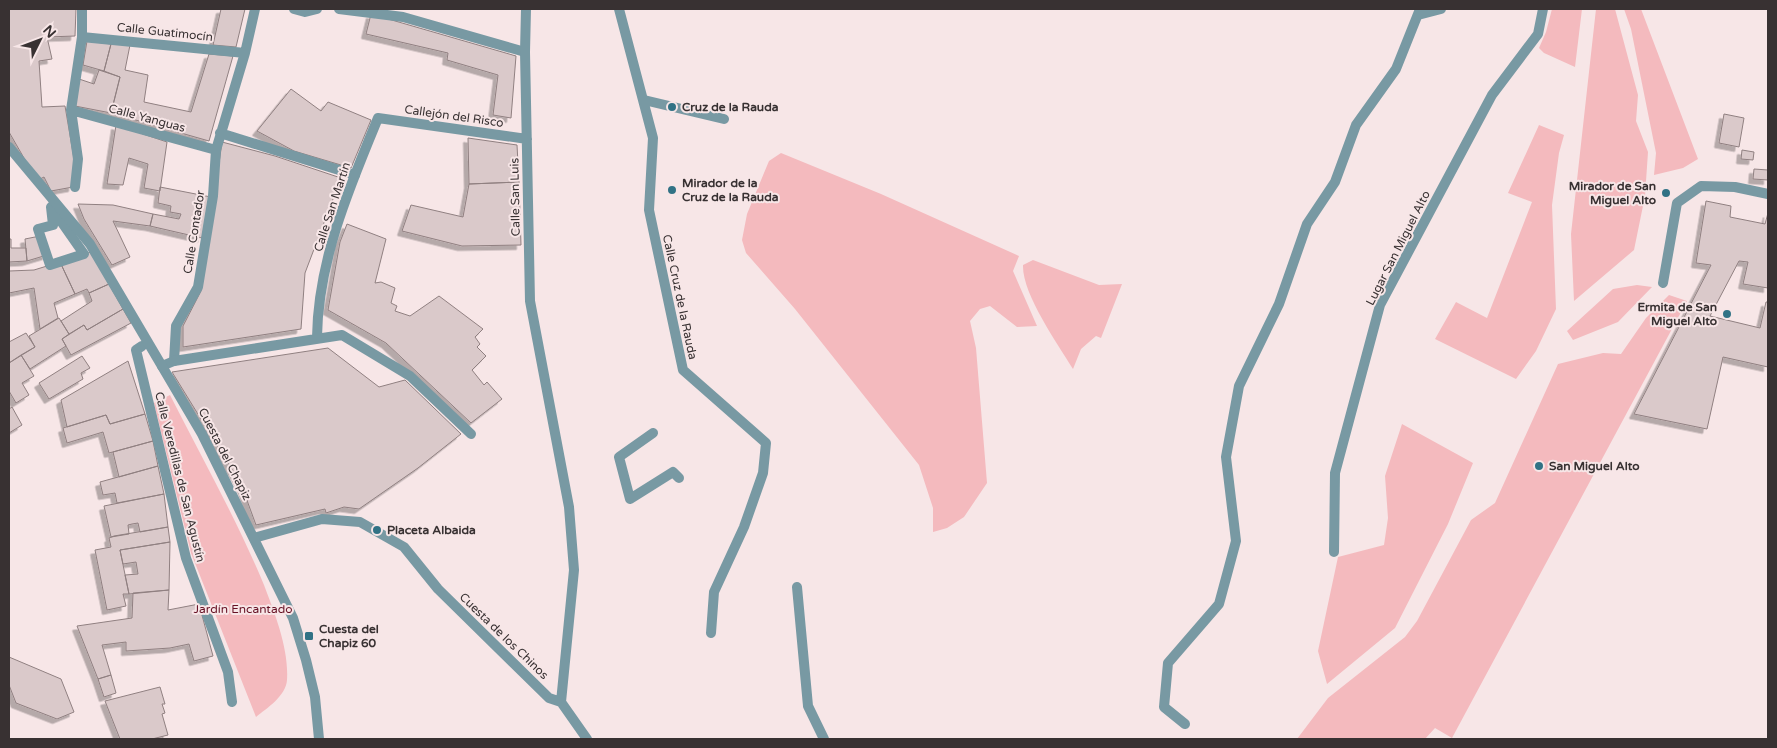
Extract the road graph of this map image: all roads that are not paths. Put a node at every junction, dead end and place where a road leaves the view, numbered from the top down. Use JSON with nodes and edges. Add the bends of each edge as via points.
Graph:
{"nodes":[{"id":1,"x":82,"y":9,"type":"edge"},
{"id":2,"x":255,"y":9,"type":"edge"},
{"id":3,"x":294,"y":9,"type":"edge"},
{"id":4,"x":317,"y":9,"type":"edge"},
{"id":5,"x":339,"y":9,"type":"edge"},
{"id":6,"x":526,"y":9,"type":"edge"},
{"id":7,"x":619,"y":9,"type":"edge"},
{"id":8,"x":1441,"y":9,"type":"edge"},
{"id":9,"x":1543,"y":9,"type":"edge"},
{"id":10,"x":1419,"y":12,"type":"edge"},
{"id":11,"x":404,"y":13,"type":"edge"},
{"id":12,"x":82,"y":37,"type":"junction"},
{"id":13,"x":524,"y":52,"type":"junction"},
{"id":14,"x":245,"y":53,"type":"junction"},
{"id":15,"x":644,"y":100,"type":"junction"},
{"id":16,"x":71,"y":110,"type":"junction"},
{"id":17,"x":378,"y":118,"type":"joint"},
{"id":18,"x":724,"y":119,"type":"dead end"},
{"id":19,"x":220,"y":133,"type":"junction"},
{"id":20,"x":527,"y":139,"type":"junction"},
{"id":21,"x":9,"y":147,"type":"edge"},
{"id":22,"x":216,"y":150,"type":"junction"},
{"id":23,"x":355,"y":175,"type":"junction"},
{"id":24,"x":75,"y":187,"type":"dead end"},
{"id":25,"x":1768,"y":194,"type":"edge"},
{"id":26,"x":54,"y":205,"type":"junction"},
{"id":27,"x":1663,"y":283,"type":"dead end"},
{"id":28,"x":317,"y":338,"type":"junction"},
{"id":29,"x":142,"y":346,"type":"dead end"},
{"id":30,"x":174,"y":361,"type":"junction"},
{"id":31,"x":162,"y":366,"type":"junction"},
{"id":32,"x":654,"y":433,"type":"dead end"},
{"id":33,"x":471,"y":434,"type":"dead end"},
{"id":34,"x":679,"y":478,"type":"dead end"},
{"id":35,"x":254,"y":538,"type":"junction"},
{"id":36,"x":1334,"y":552,"type":"dead end"},
{"id":37,"x":797,"y":587,"type":"dead end"},
{"id":38,"x":711,"y":634,"type":"dead end"},
{"id":39,"x":232,"y":702,"type":"dead end"},
{"id":40,"x":561,"y":702,"type":"junction"},
{"id":41,"x":1184,"y":724,"type":"dead end"},
{"id":42,"x":319,"y":739,"type":"edge"},
{"id":43,"x":587,"y":739,"type":"edge"},
{"id":44,"x":824,"y":739,"type":"edge"}],
"edges":[{"from":1,"to":12,"type":"street"},
{"from":2,"to":14,"type":"street"},
{"from":3,"to":4,"type":"street","via":[[305,12]]},
{"from":5,"to":11,"type":"street"},
{"from":6,"to":13,"type":"street","name":"Calle San Luis"},
{"from":7,"to":15,"type":"street","name":"Calle Cruz de la Rauda"},
{"from":8,"to":10,"type":"street"},
{"from":9,"to":36,"type":"street","name":"Lugar San Miguel Alto","via":[[1538,34],[1492,95],[1380,305],[1335,473]]},
{"from":10,"to":41,"type":"street","via":[[1396,69],[1356,125],[1335,182],[1307,224],[1279,304],[1238,386],[1226,457],[1236,541],[1219,604],[1168,663],[1164,707]]},
{"from":11,"to":13,"type":"street"},
{"from":12,"to":14,"type":"street","name":"Calle Guatimocín"},
{"from":12,"to":16,"type":"street"},
{"from":13,"to":20,"type":"street","name":"Calle San Luis"},
{"from":14,"to":19,"type":"street"},
{"from":15,"to":18,"type":"street"},
{"from":15,"to":38,"type":"street","name":"Calle Cruz de la Rauda","via":[[652,138],[649,210],[683,370],[766,442],[762,474],[744,527],[714,592]]},
{"from":16,"to":22,"type":"street","name":"Calle Yanguas"},
{"from":16,"to":24,"type":"street","via":[[78,159]]},
{"from":17,"to":20,"type":"street","name":"Callejón del Risco"},
{"from":17,"to":23,"type":"street","name":"Calle San Martín"},
{"from":19,"to":22,"type":"street","name":"Calle Contador"},
{"from":19,"to":23,"type":"street"},
{"from":20,"to":40,"type":"street","name":"Calle San Luis","via":[[530,301],[569,507],[574,570]]},
{"from":21,"to":26,"type":"street"},
{"from":22,"to":30,"type":"street","name":"Calle Contador","via":[[198,287],[176,326]]},
{"from":23,"to":28,"type":"street","name":"Calle San Martín","via":[[333,238],[317,310]]},
{"from":25,"to":27,"type":"street","via":[[1735,187],[1701,186],[1677,203]]},
{"from":26,"to":26,"type":"street","via":[[84,254],[50,265],[38,229],[54,225]]},
{"from":26,"to":31,"type":"street","name":"Cuesta del Chapiz","via":[[90,244]]},
{"from":28,"to":30,"type":"street"},
{"from":28,"to":33,"type":"street","via":[[342,335],[410,376]]},
{"from":29,"to":39,"type":"street","name":"Calle Veredillas de San Agustín","via":[[136,350],[186,558],[228,672]]},
{"from":30,"to":31,"type":"street"},
{"from":31,"to":35,"type":"street","name":"Cuesta del Chapiz","via":[[202,434]]},
{"from":32,"to":34,"type":"street","via":[[619,457],[630,499],[673,472]]},
{"from":35,"to":40,"type":"street","name":"Cuesta de los Chinos","via":[[322,519],[360,522],[404,547],[438,589],[549,698]]},
{"from":35,"to":42,"type":"street","name":"Cuesta del Chapiz","via":[[293,618],[315,697]]},
{"from":37,"to":44,"type":"street","via":[[808,706]]},
{"from":40,"to":43,"type":"street","name":"Cuesta de los Chinos"}]}
